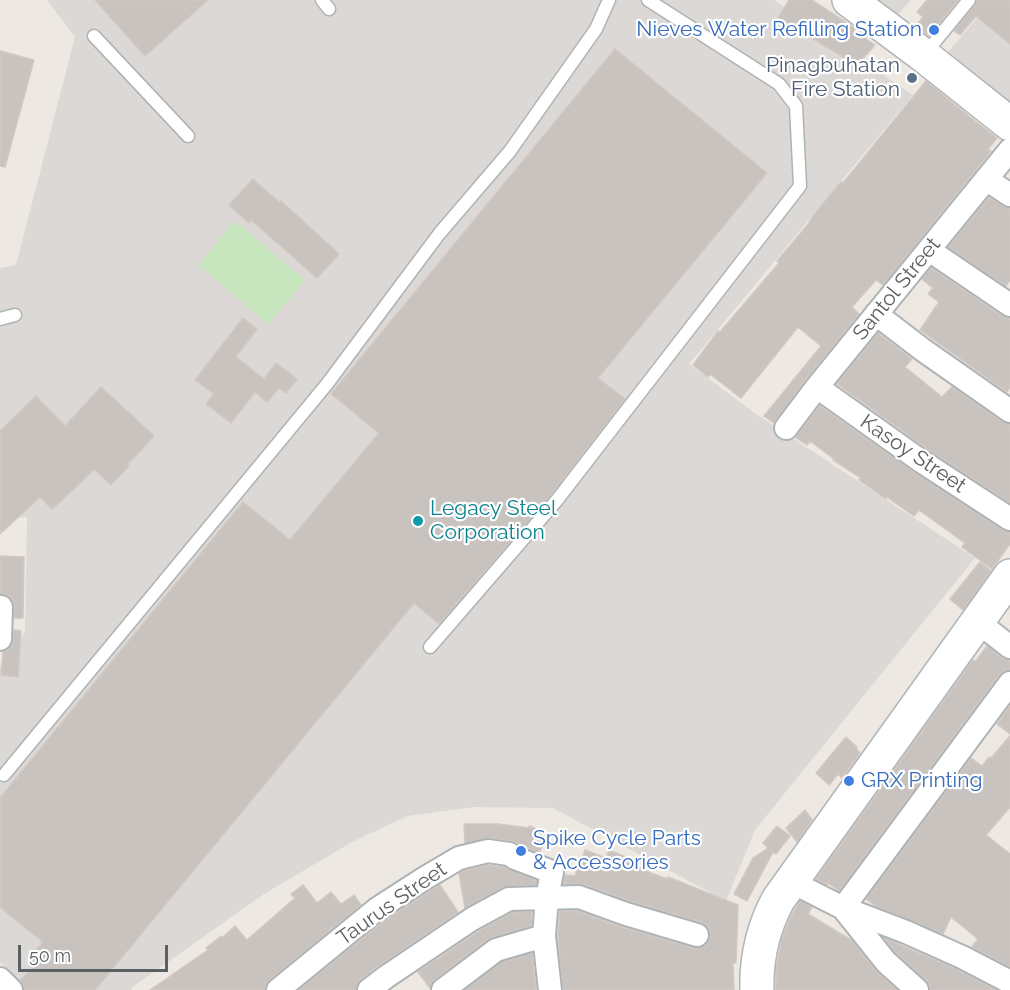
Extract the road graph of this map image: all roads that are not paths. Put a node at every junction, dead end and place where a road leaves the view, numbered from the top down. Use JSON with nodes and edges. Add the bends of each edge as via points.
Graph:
{"nodes":[{"id":1,"x":609,"y":0,"type":"edge"},
{"id":2,"x":648,"y":0,"type":"edge"},
{"id":3,"x":849,"y":0,"type":"edge"},
{"id":4,"x":969,"y":0,"type":"edge"},
{"id":5,"x":94,"y":36,"type":"dead end"},
{"id":6,"x":923,"y":56,"type":"junction"},
{"id":7,"x":1010,"y":124,"type":"edge"},
{"id":8,"x":188,"y":136,"type":"dead end"},
{"id":9,"x":1010,"y":150,"type":"edge"},
{"id":10,"x":986,"y":179,"type":"junction"},
{"id":11,"x":1010,"y":195,"type":"edge"},
{"id":12,"x":929,"y":250,"type":"junction"},
{"id":13,"x":1010,"y":305,"type":"edge"},
{"id":14,"x":876,"y":314,"type":"junction"},
{"id":15,"x":15,"y":315,"type":"dead end"},
{"id":16,"x":0,"y":319,"type":"edge"},
{"id":17,"x":817,"y":387,"type":"junction"},
{"id":18,"x":1010,"y":411,"type":"edge"},
{"id":19,"x":786,"y":428,"type":"dead end"},
{"id":20,"x":1010,"y":519,"type":"edge"},
{"id":21,"x":1010,"y":576,"type":"edge"},
{"id":22,"x":2,"y":607,"type":"dead end"},
{"id":23,"x":978,"y":622,"type":"junction"},
{"id":24,"x":0,"y":638,"type":"edge"},
{"id":25,"x":430,"y":647,"type":"dead end"},
{"id":26,"x":1010,"y":647,"type":"edge"},
{"id":27,"x":1010,"y":683,"type":"edge"},
{"id":28,"x":4,"y":775,"type":"dead end"},
{"id":29,"x":790,"y":881,"type":"junction"},
{"id":30,"x":547,"y":898,"type":"junction"},
{"id":31,"x":843,"y":908,"type":"junction"},
{"id":32,"x":697,"y":935,"type":"dead end"},
{"id":33,"x":544,"y":936,"type":"junction"},
{"id":34,"x":0,"y":979,"type":"edge"},
{"id":35,"x":1010,"y":982,"type":"edge"},
{"id":36,"x":11,"y":990,"type":"edge"},
{"id":37,"x":278,"y":990,"type":"edge"},
{"id":38,"x":369,"y":990,"type":"edge"},
{"id":39,"x":443,"y":990,"type":"edge"},
{"id":40,"x":550,"y":990,"type":"edge"},
{"id":41,"x":757,"y":990,"type":"edge"},
{"id":42,"x":917,"y":990,"type":"edge"}],
"edges":[{"from":1,"to":28,"type":"lane","via":[[596,29],[510,151],[439,234],[327,384]]},
{"from":2,"to":25,"type":"lane","via":[[780,84],[796,106],[800,186],[557,500]]},
{"from":3,"to":6,"type":"main road"},
{"from":4,"to":6,"type":"lane"},
{"from":5,"to":8,"type":"lane"},
{"from":6,"to":7,"type":"main road"},
{"from":9,"to":10,"type":"street","name":"Santol Street"},
{"from":10,"to":11,"type":"street"},
{"from":10,"to":12,"type":"street","name":"Santol Street"},
{"from":12,"to":13,"type":"street"},
{"from":12,"to":14,"type":"street","name":"Santol Street"},
{"from":14,"to":17,"type":"street","name":"Santol Street"},
{"from":14,"to":18,"type":"street"},
{"from":15,"to":16,"type":"lane"},
{"from":17,"to":19,"type":"street","name":"Santol Street"},
{"from":17,"to":20,"type":"street","name":"Kasoy Street"},
{"from":21,"to":23,"type":"main road"},
{"from":22,"to":24,"type":"street"},
{"from":23,"to":26,"type":"street"},
{"from":23,"to":29,"type":"main road"},
{"from":27,"to":31,"type":"street"},
{"from":29,"to":31,"type":"street"},
{"from":29,"to":41,"type":"main road","via":[[770,916],[761,944]]},
{"from":30,"to":32,"type":"street","via":[[579,897]]},
{"from":30,"to":33,"type":"street"},
{"from":30,"to":37,"type":"street","name":"Taurus Street","via":[[552,872],[508,854],[488,851],[459,858],[377,909]]},
{"from":30,"to":38,"type":"street","via":[[509,899],[472,919]]},
{"from":31,"to":35,"type":"street","via":[[906,932]]},
{"from":31,"to":42,"type":"street","via":[[886,962]]},
{"from":33,"to":39,"type":"street","via":[[496,950]]},
{"from":33,"to":40,"type":"street"},
{"from":34,"to":36,"type":"street"}]}
